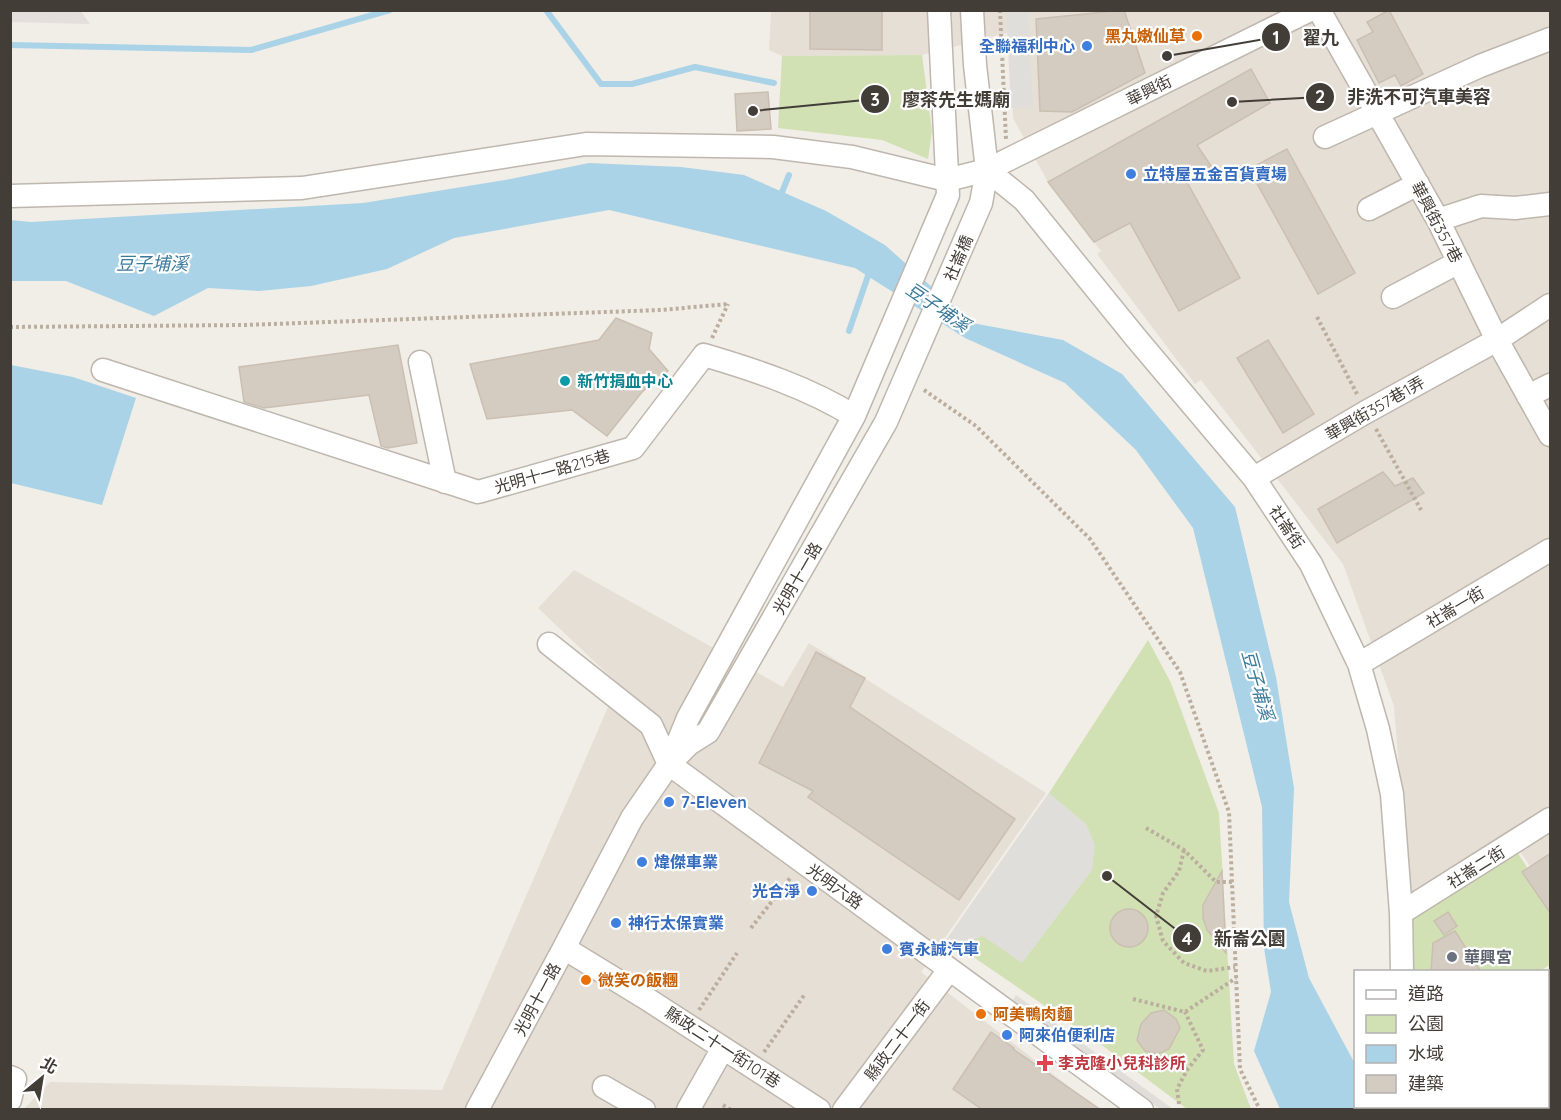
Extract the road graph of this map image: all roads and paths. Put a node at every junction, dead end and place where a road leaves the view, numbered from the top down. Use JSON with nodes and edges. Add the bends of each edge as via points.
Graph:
{"nodes":[{"id":1,"x":939,"y":10,"type":"edge"},
{"id":2,"x":972,"y":10,"type":"edge"},
{"id":3,"x":1000,"y":10,"type":"edge"},
{"id":4,"x":1310,"y":10,"type":"edge"},
{"id":5,"x":1320,"y":10,"type":"edge"},
{"id":6,"x":1551,"y":39,"type":"edge"},
{"id":7,"x":1376,"y":113,"type":"junction"},
{"id":8,"x":1325,"y":137,"type":"dead end"},
{"id":9,"x":987,"y":170,"type":"junction"},
{"id":10,"x":1418,"y":184,"type":"junction"},
{"id":11,"x":947,"y":187,"type":"junction"},
{"id":12,"x":10,"y":196,"type":"edge"},
{"id":13,"x":1551,"y":204,"type":"edge"},
{"id":14,"x":1369,"y":209,"type":"dead end"},
{"id":15,"x":1438,"y":220,"type":"junction"},
{"id":16,"x":1459,"y":262,"type":"junction"},
{"id":17,"x":1393,"y":297,"type":"dead end"},
{"id":18,"x":1551,"y":305,"type":"edge"},
{"id":19,"x":10,"y":327,"type":"edge"},
{"id":20,"x":1497,"y":340,"type":"junction"},
{"id":21,"x":704,"y":355,"type":"junction"},
{"id":22,"x":420,"y":362,"type":"dead end"},
{"id":23,"x":877,"y":364,"type":"joint"},
{"id":24,"x":103,"y":370,"type":"dead end"},
{"id":25,"x":915,"y":384,"type":"junction"},
{"id":26,"x":1551,"y":385,"type":"edge"},
{"id":27,"x":1528,"y":396,"type":"junction"},
{"id":28,"x":855,"y":416,"type":"junction"},
{"id":29,"x":1551,"y":435,"type":"edge"},
{"id":30,"x":1254,"y":478,"type":"junction"},
{"id":31,"x":445,"y":482,"type":"junction"},
{"id":32,"x":1551,"y":550,"type":"edge"},
{"id":33,"x":549,"y":644,"type":"dead end"},
{"id":34,"x":1359,"y":664,"type":"junction"},
{"id":35,"x":669,"y":764,"type":"junction"},
{"id":36,"x":1551,"y":819,"type":"edge"},
{"id":37,"x":1146,"y":828,"type":"dead end"},
{"id":38,"x":1184,"y":850,"type":"junction"},
{"id":39,"x":802,"y":862,"type":"junction"},
{"id":40,"x":1232,"y":882,"type":"junction"},
{"id":41,"x":1401,"y":913,"type":"junction"},
{"id":42,"x":751,"y":928,"type":"dead end"},
{"id":43,"x":564,"y":948,"type":"junction"},
{"id":44,"x":737,"y":953,"type":"dead end"},
{"id":45,"x":1235,"y":967,"type":"junction"},
{"id":46,"x":949,"y":970,"type":"junction"},
{"id":47,"x":1402,"y":970,"type":"edge"},
{"id":48,"x":1236,"y":978,"type":"junction"},
{"id":49,"x":805,"y":994,"type":"dead end"},
{"id":50,"x":1133,"y":999,"type":"dead end"},
{"id":51,"x":1185,"y":1012,"type":"junction"},
{"id":52,"x":689,"y":1026,"type":"junction"},
{"id":53,"x":723,"y":1048,"type":"junction"},
{"id":54,"x":754,"y":1068,"type":"junction"},
{"id":55,"x":10,"y":1077,"type":"edge"},
{"id":56,"x":604,"y":1087,"type":"dead end"},
{"id":57,"x":10,"y":1100,"type":"edge"},
{"id":58,"x":1179,"y":1104,"type":"dead end"},
{"id":59,"x":723,"y":1105,"type":"dead end"},
{"id":60,"x":477,"y":1110,"type":"edge"},
{"id":61,"x":644,"y":1110,"type":"edge"},
{"id":62,"x":688,"y":1110,"type":"edge"},
{"id":63,"x":731,"y":1110,"type":"edge"},
{"id":64,"x":819,"y":1110,"type":"edge"},
{"id":65,"x":844,"y":1110,"type":"edge"},
{"id":66,"x":1142,"y":1110,"type":"edge"},
{"id":67,"x":1260,"y":1110,"type":"edge"}],
"edges":[{"from":1,"to":11,"type":"street"},
{"from":2,"to":9,"type":"street","name":"社崙橋"},
{"from":3,"to":9,"type":"path","via":[[1006,139]]},
{"from":4,"to":9,"type":"street","name":"華興街"},
{"from":5,"to":7,"type":"street","name":"華興街357巷"},
{"from":6,"to":7,"type":"street"},
{"from":7,"to":8,"type":"street"},
{"from":7,"to":10,"type":"street","name":"華興街357巷"},
{"from":9,"to":11,"type":"street","name":"華興街"},
{"from":9,"to":25,"type":"street","name":"社崙橋","via":[[981,203]]},
{"from":9,"to":30,"type":"street","name":"社崙街","via":[[1024,200]]},
{"from":10,"to":14,"type":"street"},
{"from":10,"to":15,"type":"street","name":"華興街357巷"},
{"from":11,"to":12,"type":"street","via":[[852,157],[773,147],[586,144],[302,188]]},
{"from":11,"to":23,"type":"street","name":"社崙橋"},
{"from":13,"to":15,"type":"street","via":[[1481,206]]},
{"from":15,"to":16,"type":"street","name":"華興街357巷"},
{"from":16,"to":17,"type":"street"},
{"from":16,"to":20,"type":"street","name":"華興街357巷"},
{"from":18,"to":20,"type":"street","name":"華興街357巷1弄"},
{"from":19,"to":21,"type":"path","via":[[245,325],[661,310],[728,304]]},
{"from":20,"to":27,"type":"street","name":"華興街357巷"},
{"from":20,"to":30,"type":"street","name":"華興街357巷1弄"},
{"from":21,"to":28,"type":"street","via":[[750,369]]},
{"from":21,"to":31,"type":"street","name":"光明十一路215巷","via":[[633,448],[478,492]]},
{"from":22,"to":31,"type":"street"},
{"from":23,"to":28,"type":"street","name":"光明十一路"},
{"from":24,"to":31,"type":"street","name":"光明十一路215巷"},
{"from":25,"to":35,"type":"street","name":"光明十一路","via":[[886,422],[708,732]]},
{"from":25,"to":40,"type":"path","via":[[976,426],[1090,539],[1180,672],[1228,812]]},
{"from":26,"to":27,"type":"street"},
{"from":27,"to":29,"type":"street","name":"華興街357巷"},
{"from":28,"to":35,"type":"street","name":"光明十一路","via":[[688,718]]},
{"from":30,"to":34,"type":"street","name":"社崙街","via":[[1311,564]]},
{"from":32,"to":34,"type":"street","name":"社崙一街"},
{"from":33,"to":35,"type":"street","name":"光明六路","via":[[651,725]]},
{"from":34,"to":41,"type":"street","name":"社崙街","via":[[1392,794]]},
{"from":35,"to":39,"type":"street","name":"光明六路"},
{"from":35,"to":43,"type":"street","name":"光明十一路","via":[[632,818]]},
{"from":36,"to":41,"type":"street","name":"社崙二街"},
{"from":37,"to":38,"type":"path"},
{"from":38,"to":40,"type":"path","via":[[1216,882]]},
{"from":38,"to":45,"type":"path","via":[[1179,871],[1163,893],[1156,916],[1163,941],[1184,963],[1207,971]]},
{"from":39,"to":42,"type":"path"},
{"from":39,"to":46,"type":"street","name":"光明六路"},
{"from":40,"to":45,"type":"path"},
{"from":41,"to":47,"type":"street","name":"社崙街"},
{"from":43,"to":52,"type":"street","name":"縣政二十一街101巷"},
{"from":43,"to":60,"type":"street","name":"光明十一路"},
{"from":44,"to":52,"type":"path"},
{"from":45,"to":48,"type":"path"},
{"from":46,"to":65,"type":"street","name":"縣政二十一街"},
{"from":46,"to":66,"type":"street","name":"光明六路"},
{"from":48,"to":51,"type":"path"},
{"from":48,"to":67,"type":"path","via":[[1240,1069]]},
{"from":49,"to":54,"type":"path"},
{"from":50,"to":51,"type":"path"},
{"from":51,"to":58,"type":"path","via":[[1203,1050],[1178,1089]]},
{"from":52,"to":53,"type":"street","name":"縣政二十一街101巷"},
{"from":53,"to":54,"type":"street","name":"縣政二十一街101巷"},
{"from":53,"to":62,"type":"street"},
{"from":54,"to":64,"type":"street","name":"縣政二十一街101巷"},
{"from":55,"to":57,"type":"street","via":[[15,1079]]},
{"from":56,"to":61,"type":"street"},
{"from":59,"to":63,"type":"path"}]}
